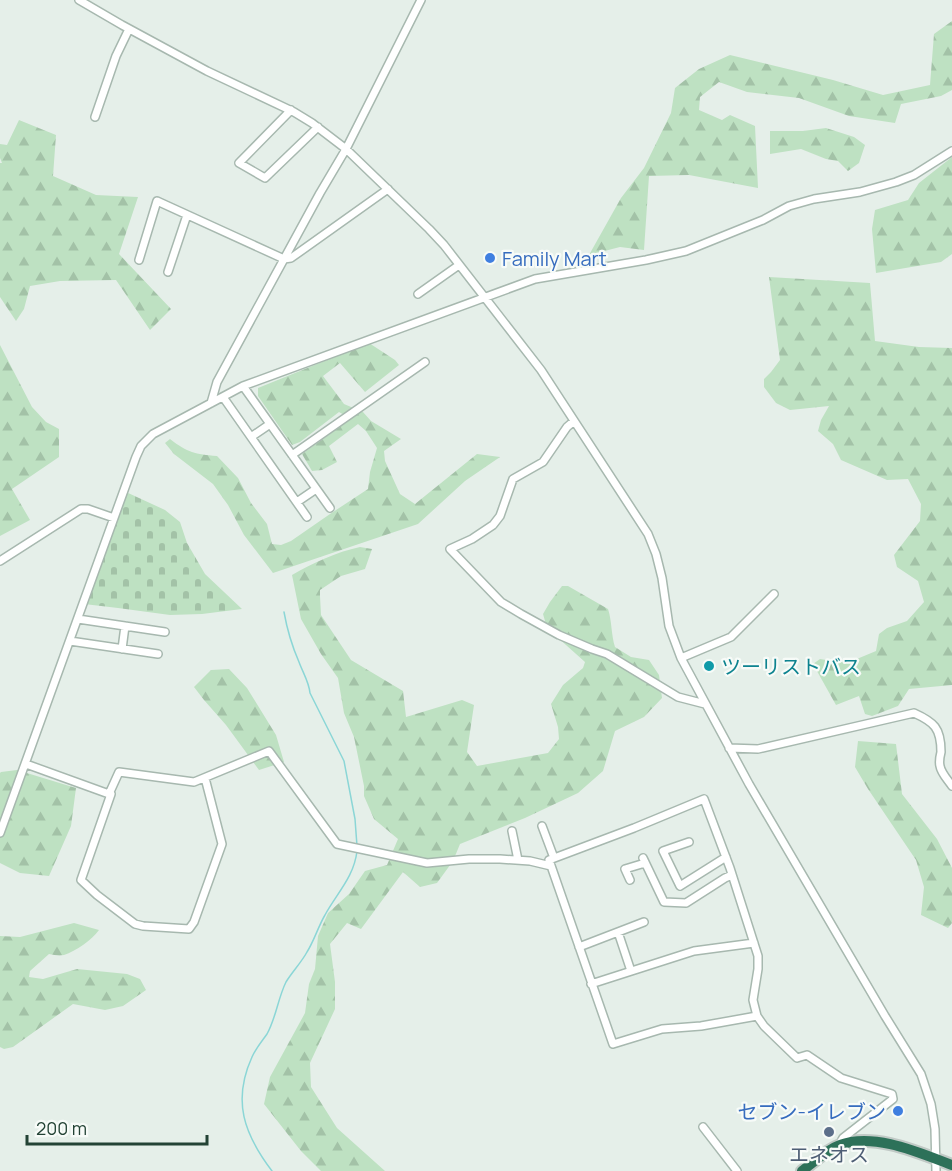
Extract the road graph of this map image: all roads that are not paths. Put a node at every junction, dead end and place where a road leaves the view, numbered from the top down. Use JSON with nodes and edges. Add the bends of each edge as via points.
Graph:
{"nodes":[{"id":1,"x":79,"y":0,"type":"edge"},
{"id":2,"x":421,"y":0,"type":"edge"},
{"id":3,"x":129,"y":29,"type":"junction"},
{"id":4,"x":291,"y":110,"type":"junction"},
{"id":5,"x":95,"y":117,"type":"dead end"},
{"id":6,"x":318,"y":127,"type":"junction"},
{"id":7,"x":346,"y":149,"type":"junction"},
{"id":8,"x":952,"y":151,"type":"edge"},
{"id":9,"x":388,"y":189,"type":"junction"},
{"id":10,"x":187,"y":215,"type":"junction"},
{"id":11,"x":284,"y":259,"type":"junction"},
{"id":12,"x":139,"y":260,"type":"dead end"},
{"id":13,"x":459,"y":265,"type":"junction"},
{"id":14,"x":168,"y":272,"type":"dead end"},
{"id":15,"x":418,"y":294,"type":"dead end"},
{"id":16,"x":485,"y":297,"type":"junction"},
{"id":17,"x":425,"y":362,"type":"dead end"},
{"id":18,"x":243,"y":386,"type":"junction"},
{"id":19,"x":223,"y":397,"type":"junction"},
{"id":20,"x":211,"y":403,"type":"junction"},
{"id":21,"x":574,"y":421,"type":"junction"},
{"id":22,"x":270,"y":424,"type":"junction"},
{"id":23,"x":251,"y":437,"type":"junction"},
{"id":24,"x":292,"y":455,"type":"junction"},
{"id":25,"x":316,"y":489,"type":"junction"},
{"id":26,"x":297,"y":502,"type":"junction"},
{"id":27,"x":330,"y":508,"type":"dead end"},
{"id":28,"x":307,"y":517,"type":"dead end"},
{"id":29,"x":114,"y":518,"type":"junction"},
{"id":30,"x":0,"y":561,"type":"edge"},
{"id":31,"x":774,"y":594,"type":"dead end"},
{"id":32,"x":78,"y":619,"type":"junction"},
{"id":33,"x":125,"y":626,"type":"junction"},
{"id":34,"x":165,"y":632,"type":"dead end"},
{"id":35,"x":70,"y":641,"type":"junction"},
{"id":36,"x":122,"y":649,"type":"junction"},
{"id":37,"x":158,"y":654,"type":"dead end"},
{"id":38,"x":681,"y":658,"type":"junction"},
{"id":39,"x":705,"y":704,"type":"junction"},
{"id":40,"x":729,"y":748,"type":"junction"},
{"id":41,"x":26,"y":764,"type":"junction"},
{"id":42,"x":205,"y":778,"type":"junction"},
{"id":43,"x":952,"y":786,"type":"edge"},
{"id":44,"x":109,"y":794,"type":"junction"},
{"id":45,"x":542,"y":826,"type":"dead end"},
{"id":46,"x":512,"y":831,"type":"dead end"},
{"id":47,"x":0,"y":833,"type":"edge"},
{"id":48,"x":689,"y":842,"type":"dead end"},
{"id":49,"x":726,"y":857,"type":"junction"},
{"id":50,"x":554,"y":858,"type":"junction"},
{"id":51,"x":518,"y":860,"type":"junction"},
{"id":52,"x":551,"y":866,"type":"junction"},
{"id":53,"x":732,"y":875,"type":"junction"},
{"id":54,"x":630,"y":879,"type":"dead end"},
{"id":55,"x":644,"y":922,"type":"dead end"},
{"id":56,"x":618,"y":932,"type":"junction"},
{"id":57,"x":754,"y":943,"type":"junction"},
{"id":58,"x":579,"y":947,"type":"junction"},
{"id":59,"x":631,"y":971,"type":"junction"},
{"id":60,"x":591,"y":984,"type":"junction"},
{"id":61,"x":757,"y":1016,"type":"junction"},
{"id":62,"x":703,"y":1127,"type":"dead end"},
{"id":63,"x":839,"y":1145,"type":"junction"},
{"id":64,"x":936,"y":1159,"type":"junction"},
{"id":65,"x":952,"y":1165,"type":"edge"},
{"id":66,"x":737,"y":1171,"type":"edge"},
{"id":67,"x":802,"y":1171,"type":"edge"},
{"id":68,"x":936,"y":1171,"type":"edge"}],
"edges":[{"from":1,"to":3,"type":"street"},
{"from":2,"to":7,"type":"street"},
{"from":3,"to":4,"type":"street"},
{"from":3,"to":5,"type":"street"},
{"from":4,"to":6,"type":"street"},
{"from":4,"to":6,"type":"street","via":[[239,163],[265,178]]},
{"from":6,"to":7,"type":"street"},
{"from":7,"to":9,"type":"street"},
{"from":7,"to":11,"type":"street"},
{"from":8,"to":16,"type":"street","via":[[896,182],[789,206],[686,251],[535,279]]},
{"from":9,"to":11,"type":"street","via":[[291,258]]},
{"from":9,"to":13,"type":"street"},
{"from":10,"to":11,"type":"street"},
{"from":10,"to":12,"type":"street","via":[[157,201]]},
{"from":10,"to":14,"type":"street"},
{"from":11,"to":20,"type":"street","via":[[217,382]]},
{"from":13,"to":15,"type":"street"},
{"from":13,"to":16,"type":"street"},
{"from":16,"to":18,"type":"street"},
{"from":16,"to":21,"type":"street"},
{"from":17,"to":24,"type":"street"},
{"from":18,"to":19,"type":"street"},
{"from":18,"to":22,"type":"street"},
{"from":19,"to":20,"type":"street"},
{"from":19,"to":23,"type":"street"},
{"from":20,"to":29,"type":"street","via":[[160,429],[141,446]]},
{"from":21,"to":38,"type":"street","via":[[648,534],[660,570],[669,626]]},
{"from":21,"to":39,"type":"street","via":[[543,462],[513,479],[493,525],[450,549],[501,602],[559,635],[607,654],[678,697]]},
{"from":22,"to":23,"type":"street"},
{"from":22,"to":24,"type":"street"},
{"from":23,"to":26,"type":"street"},
{"from":24,"to":25,"type":"street"},
{"from":25,"to":26,"type":"street"},
{"from":25,"to":27,"type":"street"},
{"from":26,"to":28,"type":"street"},
{"from":29,"to":30,"type":"street","via":[[81,509]]},
{"from":29,"to":32,"type":"street"},
{"from":31,"to":38,"type":"street","via":[[731,637]]},
{"from":32,"to":33,"type":"street"},
{"from":32,"to":35,"type":"street"},
{"from":33,"to":34,"type":"street"},
{"from":33,"to":36,"type":"street"},
{"from":35,"to":36,"type":"street"},
{"from":35,"to":41,"type":"street"},
{"from":36,"to":37,"type":"street"},
{"from":38,"to":39,"type":"street"},
{"from":39,"to":40,"type":"street"},
{"from":40,"to":43,"type":"street","via":[[758,749],[914,713],[929,719],[938,729],[940,765]]},
{"from":40,"to":64,"type":"street","via":[[921,1074],[931,1104]]},
{"from":41,"to":44,"type":"street"},
{"from":41,"to":47,"type":"street"},
{"from":42,"to":44,"type":"street","via":[[194,782],[119,772]]},
{"from":42,"to":44,"type":"street","via":[[222,844],[189,929],[135,924],[81,880]]},
{"from":42,"to":51,"type":"street","via":[[269,751],[337,844],[427,863]]},
{"from":45,"to":50,"type":"street"},
{"from":46,"to":51,"type":"street"},
{"from":48,"to":49,"type":"street","via":[[663,851],[680,886]]},
{"from":49,"to":50,"type":"street","via":[[704,799]]},
{"from":49,"to":53,"type":"street"},
{"from":50,"to":52,"type":"street","via":[[549,860]]},
{"from":51,"to":52,"type":"street"},
{"from":52,"to":58,"type":"street"},
{"from":53,"to":54,"type":"street","via":[[686,903],[664,902],[644,861],[626,869]]},
{"from":53,"to":57,"type":"street"},
{"from":55,"to":56,"type":"street"},
{"from":56,"to":58,"type":"street"},
{"from":56,"to":59,"type":"street"},
{"from":57,"to":59,"type":"street","via":[[694,951]]},
{"from":57,"to":61,"type":"street","via":[[758,956],[753,1000]]},
{"from":58,"to":60,"type":"street"},
{"from":59,"to":60,"type":"street"},
{"from":60,"to":61,"type":"street","via":[[613,1044],[662,1029]]},
{"from":61,"to":63,"type":"street","via":[[797,1058],[807,1055],[841,1078],[892,1094],[893,1099]]},
{"from":62,"to":66,"type":"street"},
{"from":63,"to":64,"type":"highway","via":[[890,1143]]},
{"from":63,"to":67,"type":"highway"},
{"from":64,"to":65,"type":"highway"},
{"from":64,"to":68,"type":"street"}]}
